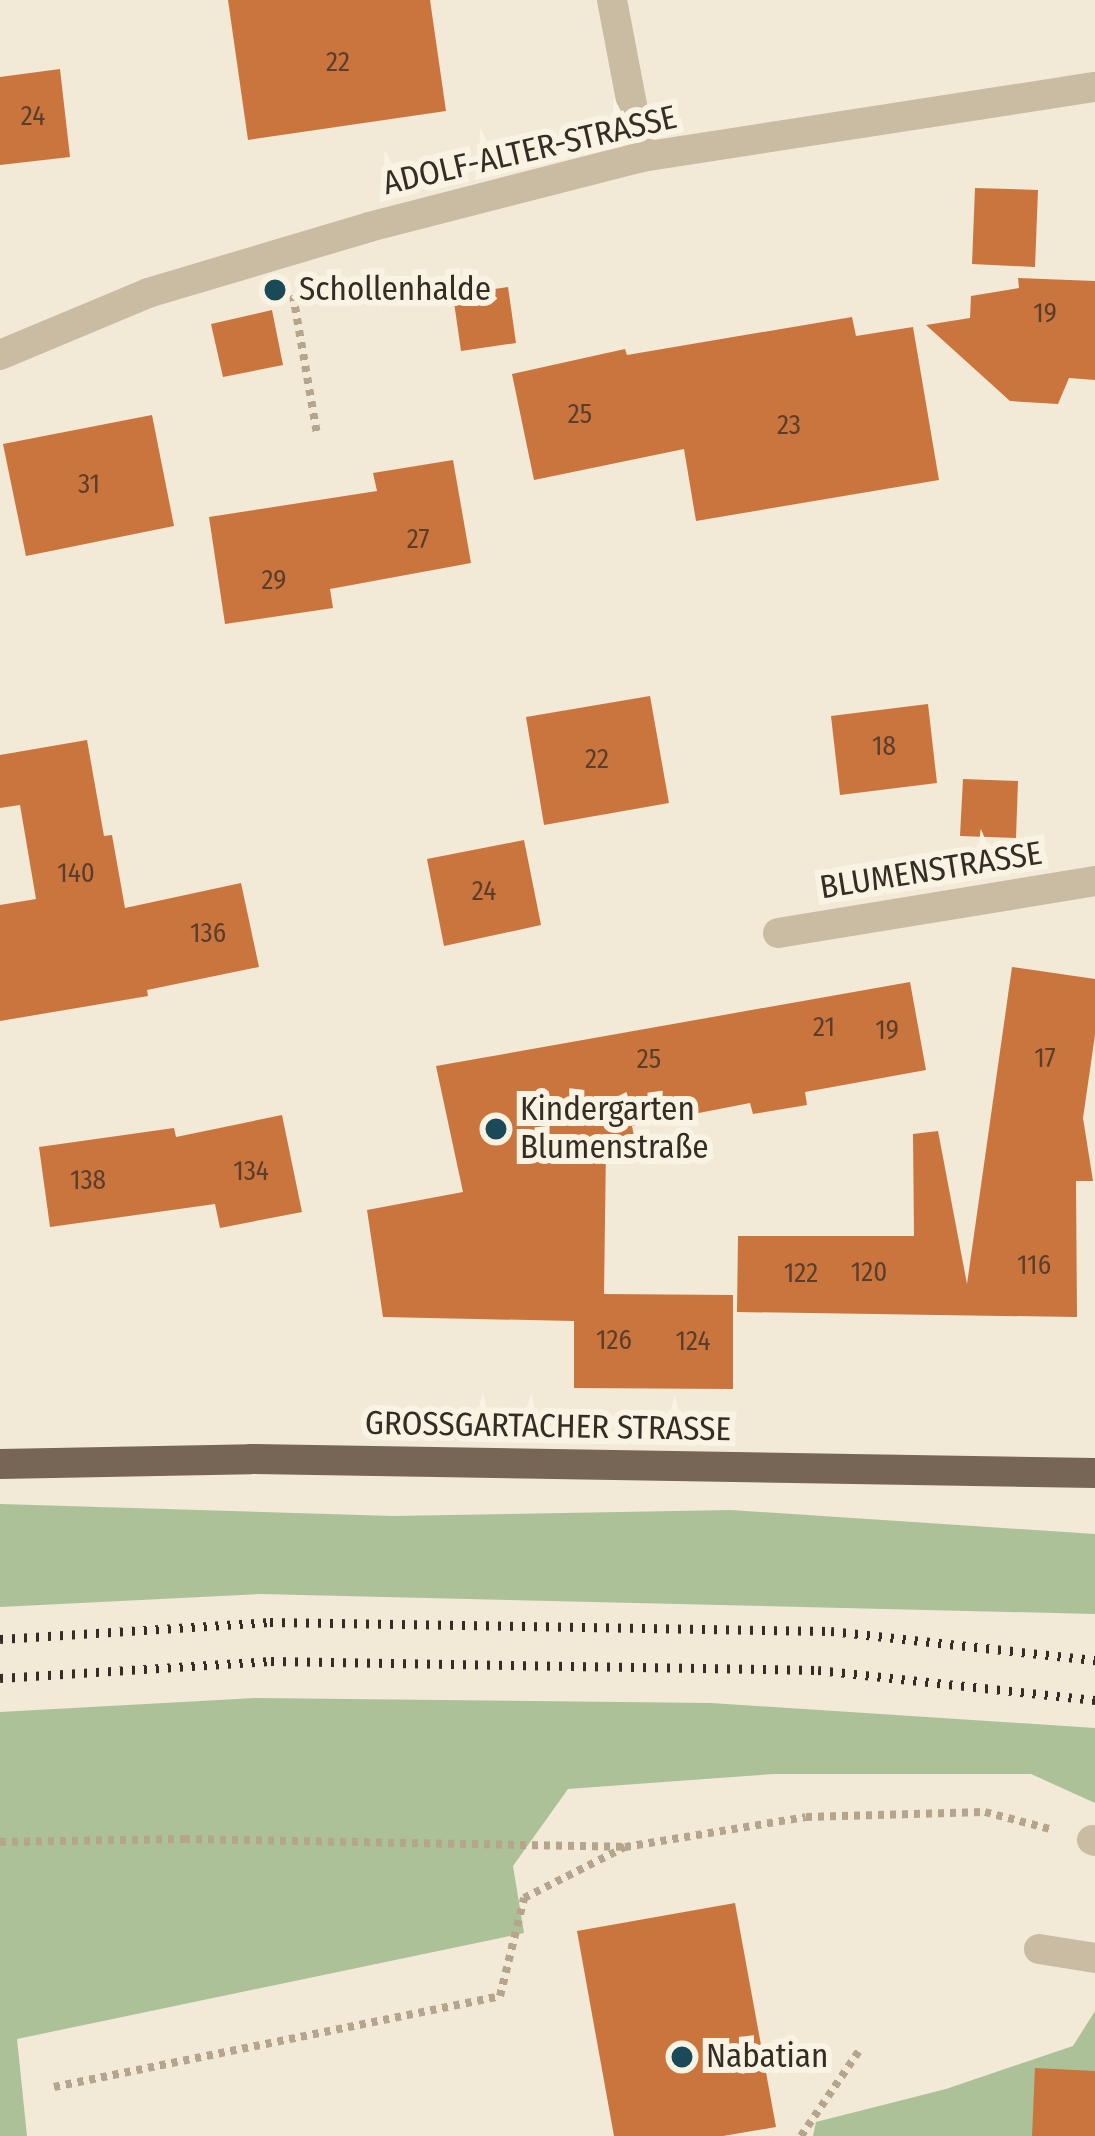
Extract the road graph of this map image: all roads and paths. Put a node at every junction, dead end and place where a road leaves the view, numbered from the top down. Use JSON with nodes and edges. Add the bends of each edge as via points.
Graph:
{"nodes":[{"id":1,"x":611,"y":0,"type":"edge"},
{"id":2,"x":1095,"y":87,"type":"edge"},
{"id":3,"x":641,"y":157,"type":"junction"},
{"id":4,"x":285,"y":252,"type":"junction"},
{"id":5,"x":0,"y":355,"type":"edge"},
{"id":6,"x":317,"y":434,"type":"dead end"},
{"id":7,"x":1095,"y":881,"type":"edge"},
{"id":8,"x":778,"y":933,"type":"dead end"},
{"id":9,"x":0,"y":1464,"type":"edge"},
{"id":10,"x":1095,"y":1472,"type":"edge"},
{"id":11,"x":1094,"y":1840,"type":"edge"},
{"id":12,"x":0,"y":1842,"type":"edge"},
{"id":13,"x":625,"y":1847,"type":"junction"},
{"id":14,"x":1039,"y":1949,"type":"dead end"},
{"id":15,"x":1095,"y":1958,"type":"edge"},
{"id":16,"x":861,"y":2048,"type":"dead end"},
{"id":17,"x":54,"y":2087,"type":"dead end"},
{"id":18,"x":801,"y":2136,"type":"edge"}],
"edges":[{"from":1,"to":3,"type":"street"},
{"from":2,"to":3,"type":"street","name":"ADOLF-ALTER-STRASSE"},
{"from":3,"to":4,"type":"street","name":"ADOLF-ALTER-STRASSE"},
{"from":4,"to":5,"type":"street","name":"ADOLF-ALTER-STRASSE","via":[[148,293]]},
{"from":4,"to":6,"type":"path"},
{"from":7,"to":8,"type":"street","name":"BLUMENSTRASSE"},
{"from":9,"to":10,"type":"main road","name":"GROSSGARTACHER STRASSE","via":[[251,1459]]},
{"from":11,"to":13,"type":"path","via":[[985,1812],[806,1817]]},
{"from":12,"to":13,"type":"path"},
{"from":13,"to":17,"type":"path","via":[[524,1898],[500,1996]]},
{"from":14,"to":15,"type":"street"},
{"from":16,"to":18,"type":"path"}]}
